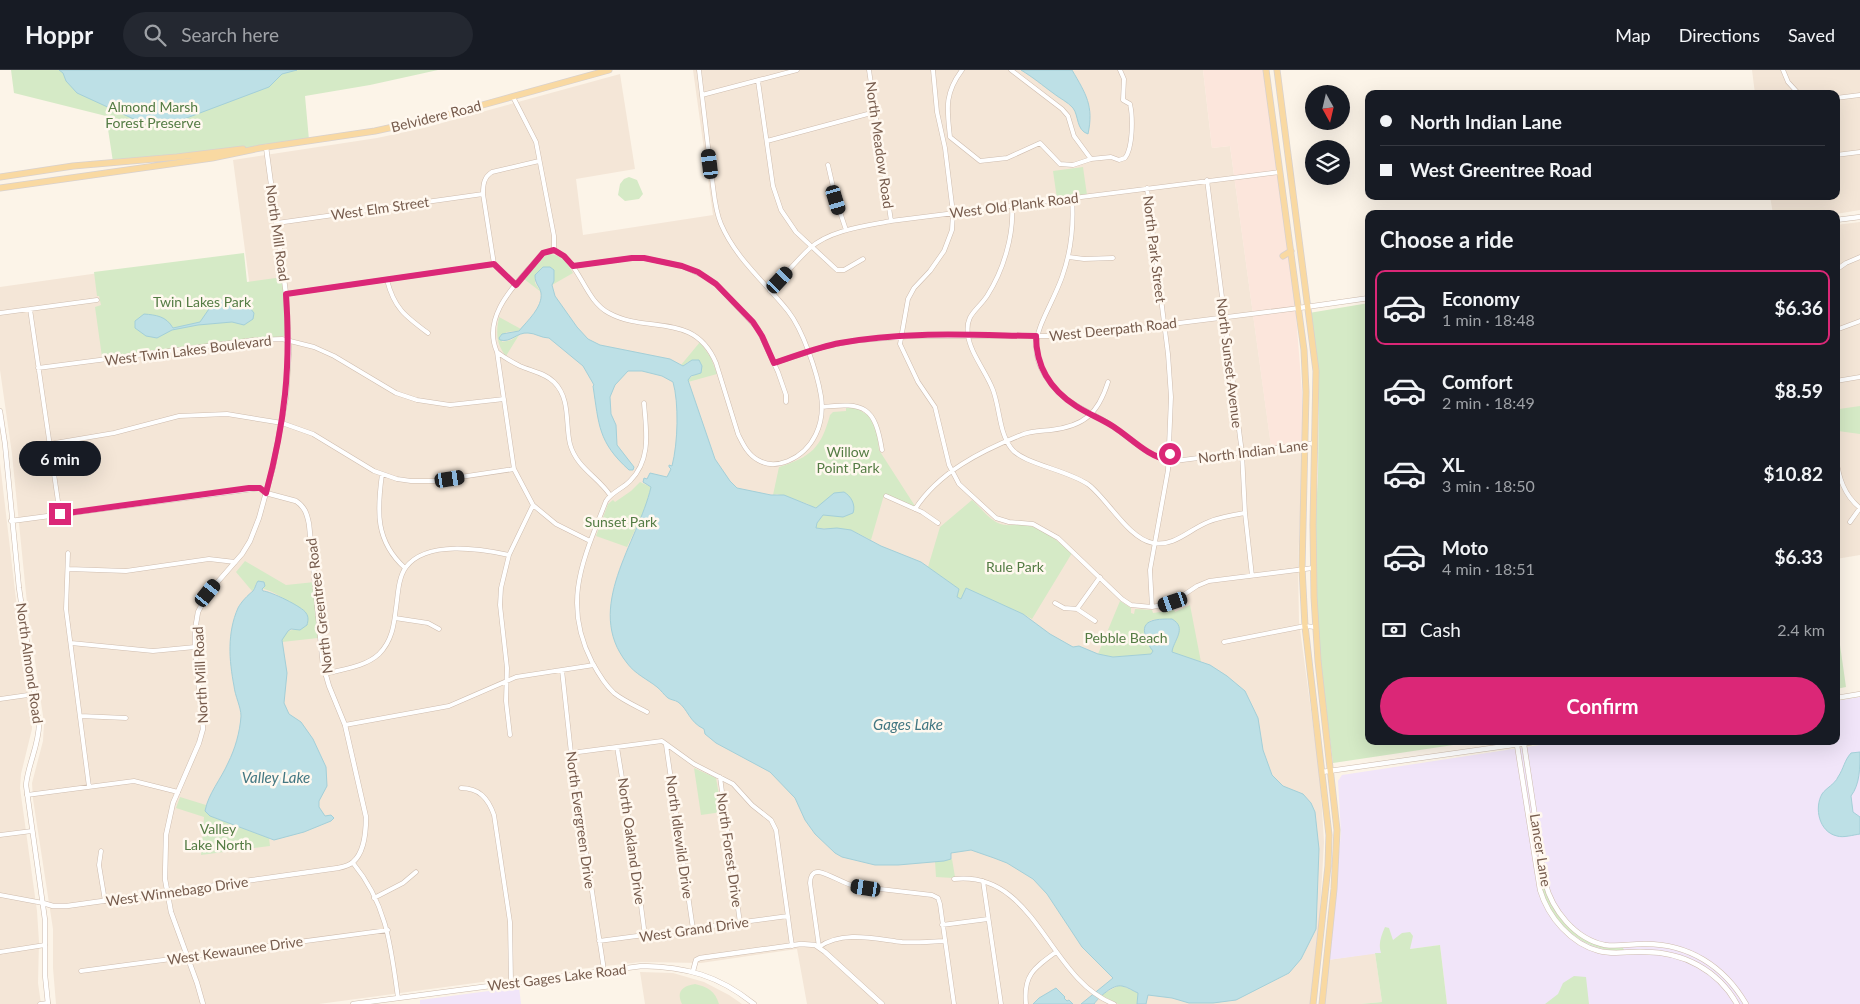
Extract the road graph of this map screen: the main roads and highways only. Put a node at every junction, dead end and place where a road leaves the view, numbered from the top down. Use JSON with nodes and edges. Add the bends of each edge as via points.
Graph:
{"nodes":[{"id":1,"x":609,"y":70,"type":"edge"},
{"id":2,"x":1266,"y":70,"type":"edge"},
{"id":3,"x":1276,"y":70,"type":"edge"},
{"id":4,"x":263,"y":147,"type":"junction"},
{"id":5,"x":0,"y":176,"type":"edge"},
{"id":6,"x":0,"y":188,"type":"edge"},
{"id":7,"x":1299,"y":237,"type":"junction"},
{"id":8,"x":1289,"y":238,"type":"junction"},
{"id":9,"x":1313,"y":1004,"type":"edge"},
{"id":10,"x":1322,"y":1004,"type":"edge"}],
"edges":[{"from":1,"to":4,"type":"main road","name":"Belvidere Road","via":[[413,123]]},
{"from":2,"to":8,"type":"main road"},
{"from":3,"to":7,"type":"main road"},
{"from":4,"to":5,"type":"main road","name":"Belvidere Road"},
{"from":4,"to":6,"type":"main road","name":"Belvidere Road","via":[[212,158]]},
{"from":7,"to":8,"type":"main road"},
{"from":7,"to":10,"type":"main road","via":[[1316,371],[1315,627],[1337,830],[1337,860]]},
{"from":8,"to":9,"type":"main road","via":[[1304,350],[1306,392],[1302,568],[1305,626],[1329,836]]}]}
